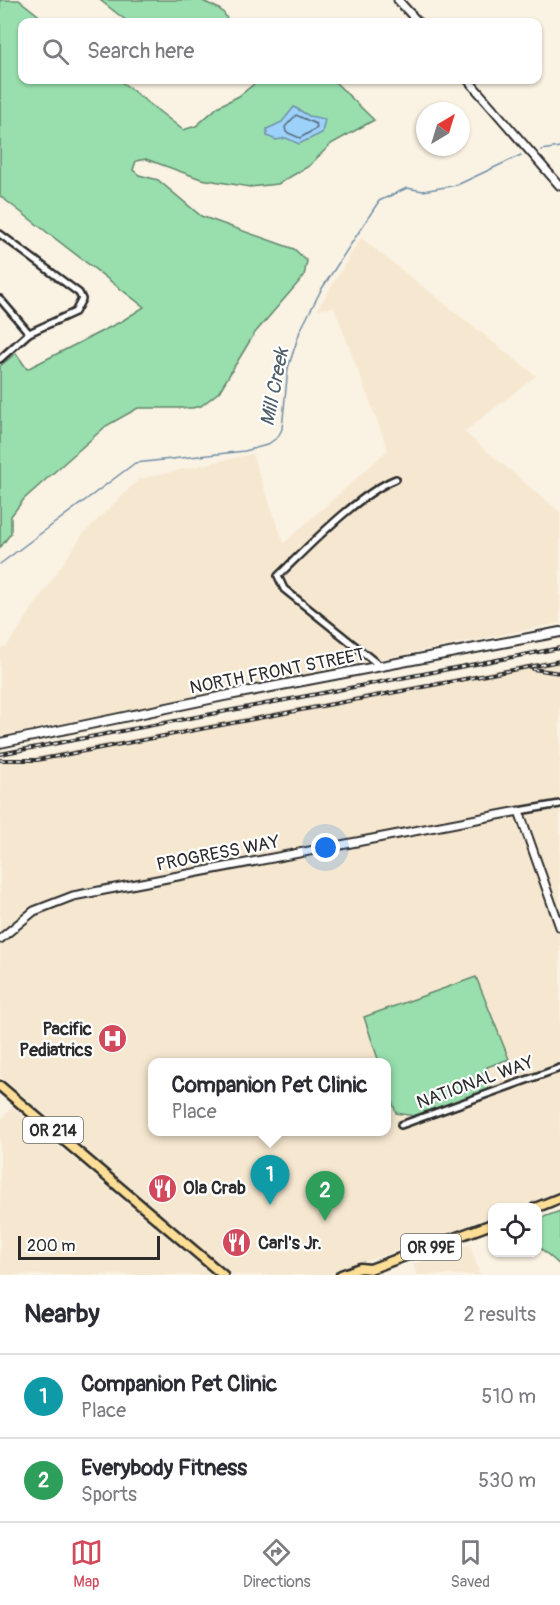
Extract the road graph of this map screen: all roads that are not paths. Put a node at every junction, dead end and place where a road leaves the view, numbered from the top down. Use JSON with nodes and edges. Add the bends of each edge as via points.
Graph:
{"nodes":[{"id":1,"x":398,"y":0,"type":"edge"},
{"id":2,"x":414,"y":18,"type":"edge"},
{"id":3,"x":471,"y":84,"type":"edge"},
{"id":4,"x":560,"y":186,"type":"edge"},
{"id":5,"x":0,"y":234,"type":"edge"},
{"id":6,"x":0,"y":299,"type":"edge"},
{"id":7,"x":29,"y":333,"type":"junction"},
{"id":8,"x":0,"y":359,"type":"edge"},
{"id":9,"x":396,"y":479,"type":"dead end"},
{"id":10,"x":560,"y":632,"type":"edge"},
{"id":11,"x":380,"y":666,"type":"junction"},
{"id":12,"x":0,"y":743,"type":"edge"},
{"id":13,"x":560,"y":804,"type":"edge"},
{"id":14,"x":519,"y":811,"type":"junction"},
{"id":15,"x":560,"y":927,"type":"edge"},
{"id":16,"x":0,"y":939,"type":"edge"},
{"id":17,"x":560,"y":1068,"type":"edge"},
{"id":18,"x":0,"y":1086,"type":"edge"},
{"id":19,"x":401,"y":1125,"type":"dead end"},
{"id":20,"x":560,"y":1198,"type":"edge"},
{"id":21,"x":542,"y":1205,"type":"edge"},
{"id":22,"x":488,"y":1226,"type":"edge"},
{"id":23,"x":367,"y":1272,"type":"edge"},
{"id":24,"x":223,"y":1275,"type":"edge"},
{"id":25,"x":341,"y":1275,"type":"edge"}],
"edges":[{"from":1,"to":2,"type":"street"},
{"from":3,"to":4,"type":"street"},
{"from":5,"to":7,"type":"street","via":[[82,299],[75,312]]},
{"from":6,"to":7,"type":"street"},
{"from":7,"to":8,"type":"street"},
{"from":9,"to":11,"type":"street","via":[[330,526],[278,576],[284,589]]},
{"from":10,"to":11,"type":"main road","name":"NORTH FRONT STREET"},
{"from":11,"to":12,"type":"main road","name":"NORTH FRONT STREET"},
{"from":13,"to":14,"type":"street","name":"PROGRESS WAY"},
{"from":14,"to":15,"type":"street"},
{"from":14,"to":16,"type":"street","name":"PROGRESS WAY","via":[[65,898],[29,914]]},
{"from":17,"to":19,"type":"street","name":"NATIONAL WAY"},
{"from":18,"to":24,"type":"main road","number":"OR 214"},
{"from":20,"to":21,"type":"main road"},
{"from":22,"to":23,"type":"main road","number":"OR 99E"},
{"from":23,"to":25,"type":"main road","number":"OR 99E","via":[[360,1268]]}]}
